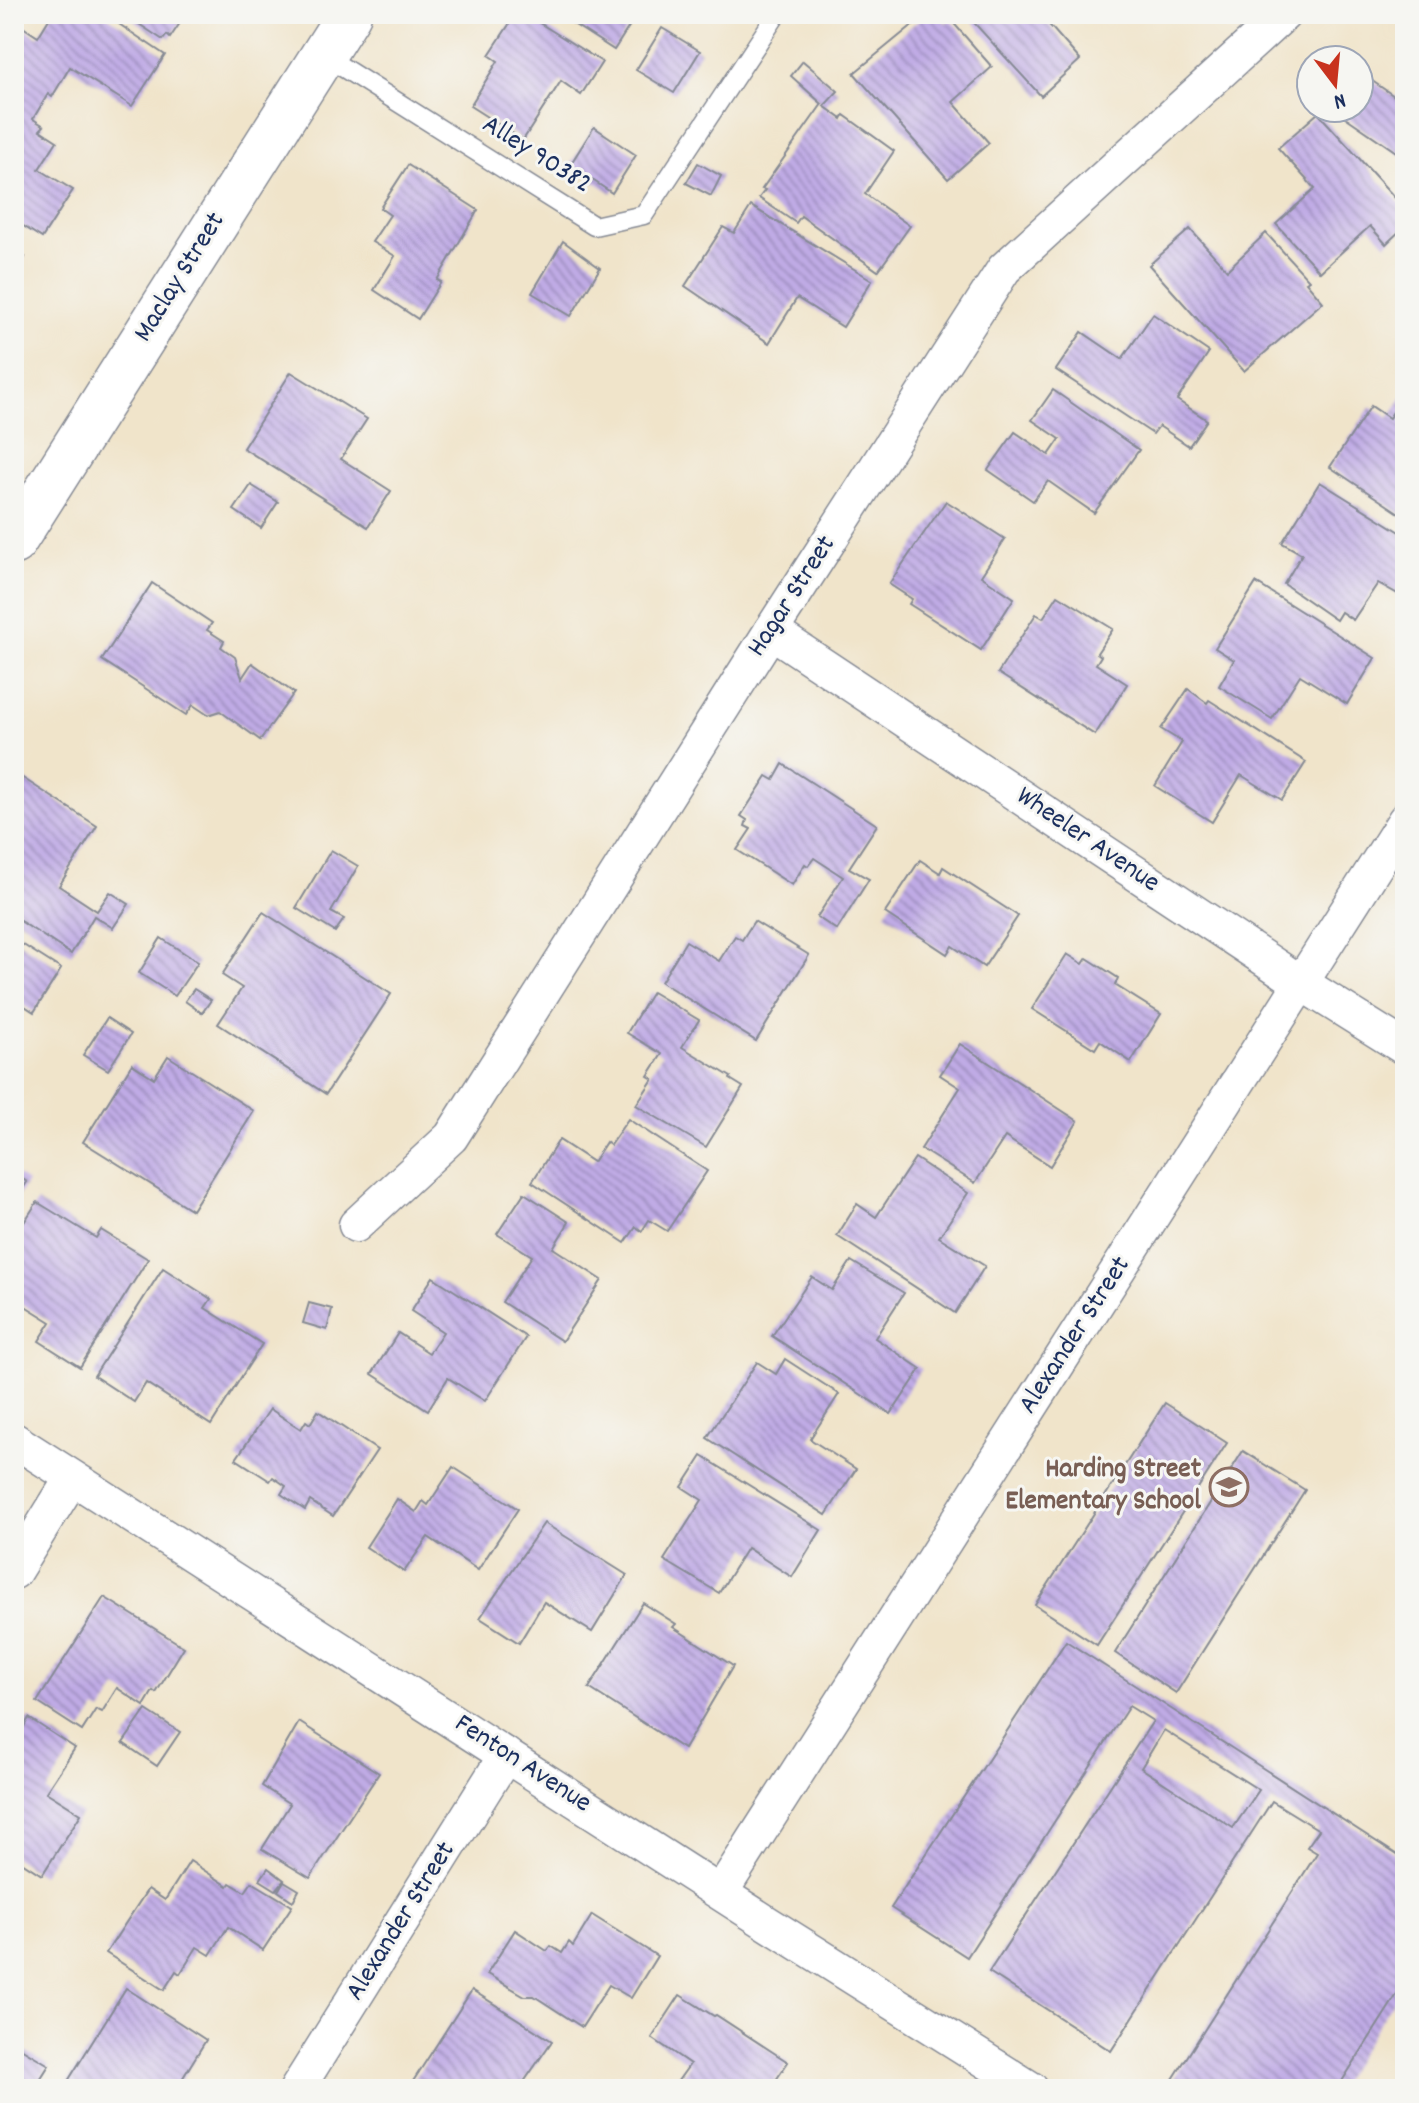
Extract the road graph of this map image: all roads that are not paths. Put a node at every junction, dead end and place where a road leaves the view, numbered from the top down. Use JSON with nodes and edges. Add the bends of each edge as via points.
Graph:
{"nodes":[{"id":1,"x":349,"y":14,"type":"edge"},
{"id":2,"x":777,"y":14,"type":"edge"},
{"id":3,"x":1284,"y":14,"type":"edge"},
{"id":4,"x":323,"y":55,"type":"junction"},
{"id":5,"x":14,"y":542,"type":"edge"},
{"id":6,"x":771,"y":631,"type":"junction"},
{"id":7,"x":1405,"y":820,"type":"edge"},
{"id":8,"x":1301,"y":983,"type":"junction"},
{"id":9,"x":1405,"y":1048,"type":"edge"},
{"id":10,"x":356,"y":1225,"type":"dead end"},
{"id":11,"x":14,"y":1440,"type":"edge"},
{"id":12,"x":72,"y":1478,"type":"junction"},
{"id":13,"x":14,"y":1572,"type":"edge"},
{"id":14,"x":506,"y":1755,"type":"junction"},
{"id":15,"x":721,"y":1892,"type":"junction"},
{"id":16,"x":297,"y":2089,"type":"edge"},
{"id":17,"x":1031,"y":2089,"type":"edge"}],
"edges":[{"from":1,"to":4,"type":"street","name":"Maclay Street"},
{"from":2,"to":4,"type":"lane","name":"Alley 90382","via":[[644,215],[594,226]]},
{"from":3,"to":6,"type":"street","name":"Hagar Street","via":[[1004,269]]},
{"from":4,"to":5,"type":"street","name":"Maclay Street"},
{"from":6,"to":8,"type":"street","name":"Wheeler Avenue"},
{"from":6,"to":10,"type":"street","name":"Hagar Street","via":[[451,1137]]},
{"from":7,"to":8,"type":"street","name":"Alexander Street"},
{"from":8,"to":9,"type":"street","name":"Wheeler Avenue"},
{"from":8,"to":15,"type":"street","name":"Alexander Street"},
{"from":11,"to":12,"type":"street","name":"Fenton Avenue"},
{"from":12,"to":13,"type":"street"},
{"from":12,"to":14,"type":"street","name":"Fenton Avenue"},
{"from":14,"to":15,"type":"street","name":"Fenton Avenue"},
{"from":14,"to":16,"type":"street","name":"Alexander Street"},
{"from":15,"to":17,"type":"street","name":"Fenton Avenue"}]}
